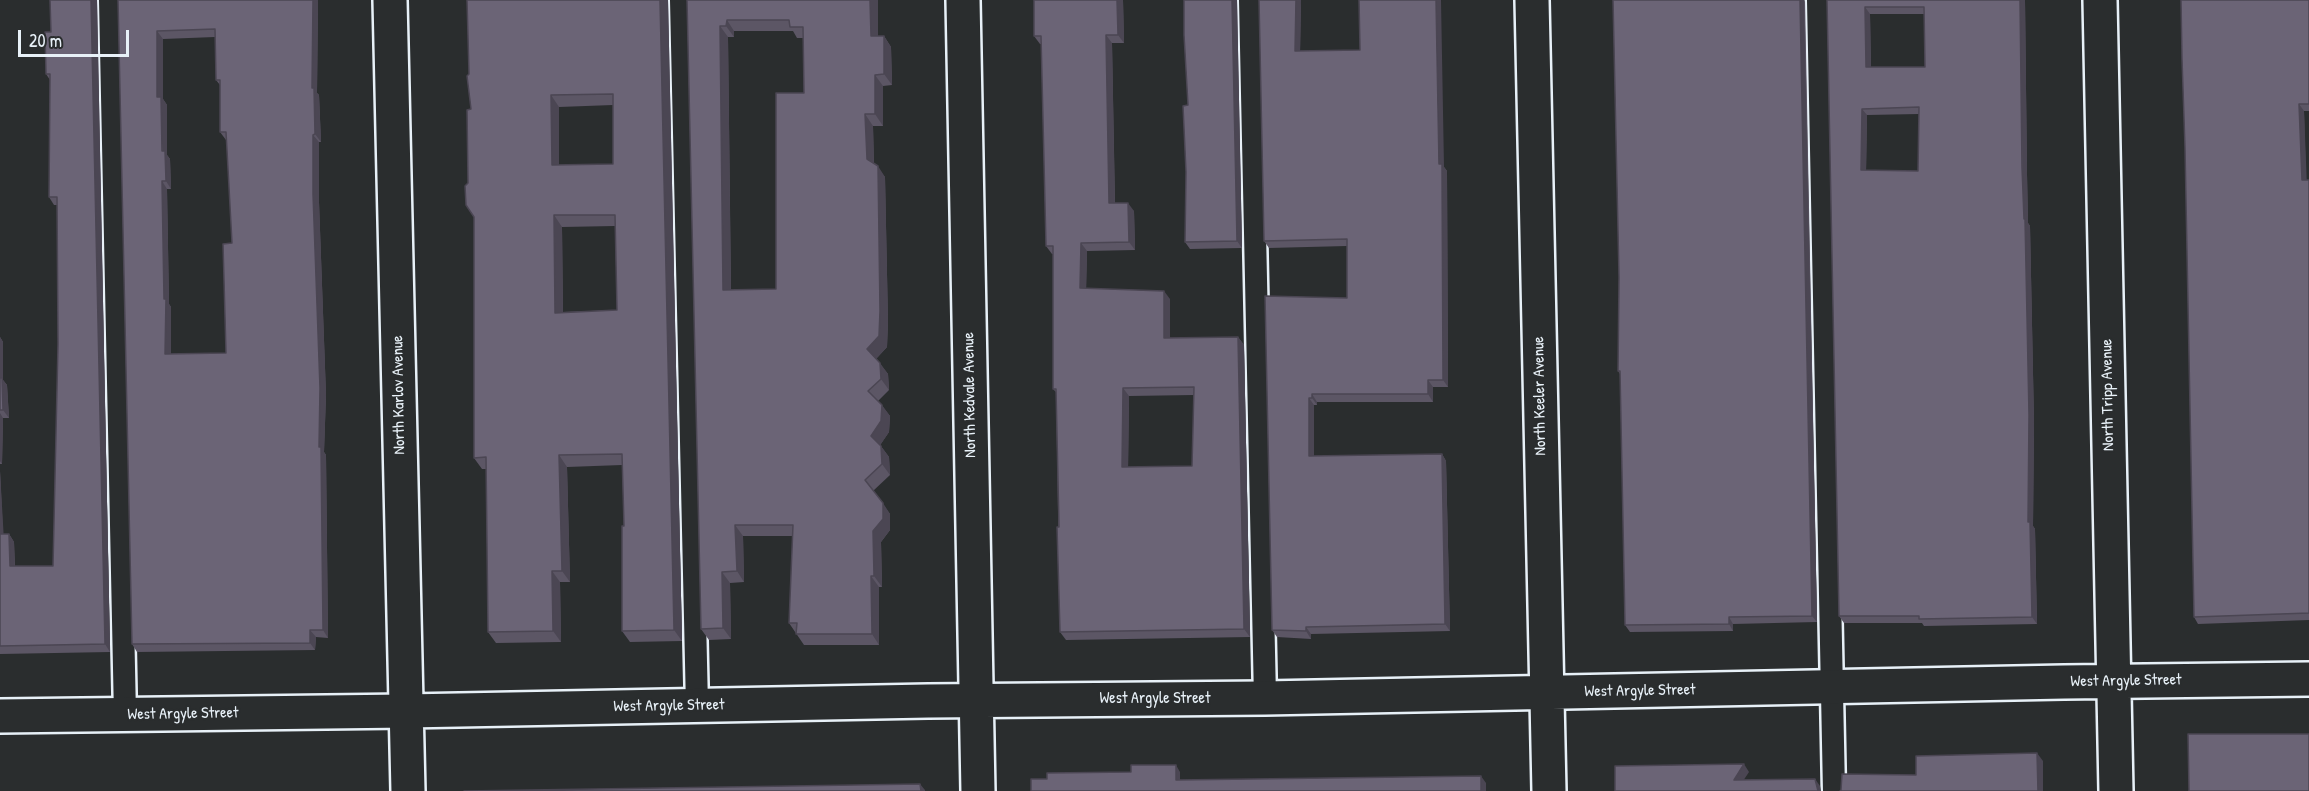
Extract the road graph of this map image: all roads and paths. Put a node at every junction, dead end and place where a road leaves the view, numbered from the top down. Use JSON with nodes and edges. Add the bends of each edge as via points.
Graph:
{"nodes":[{"id":1,"x":110,"y":0,"type":"edge"},
{"id":2,"x":390,"y":0,"type":"edge"},
{"id":3,"x":681,"y":0,"type":"edge"},
{"id":4,"x":963,"y":0,"type":"edge"},
{"id":5,"x":1250,"y":0,"type":"edge"},
{"id":6,"x":1532,"y":0,"type":"edge"},
{"id":7,"x":1818,"y":0,"type":"edge"},
{"id":8,"x":2100,"y":0,"type":"edge"},
{"id":9,"x":2309,"y":679,"type":"edge"},
{"id":10,"x":2114,"y":681,"type":"junction"},
{"id":11,"x":1832,"y":687,"type":"junction"},
{"id":12,"x":1546,"y":693,"type":"junction"},
{"id":13,"x":1264,"y":698,"type":"junction"},
{"id":14,"x":977,"y":700,"type":"junction"},
{"id":15,"x":696,"y":706,"type":"junction"},
{"id":16,"x":407,"y":711,"type":"junction"},
{"id":17,"x":125,"y":714,"type":"junction"},
{"id":18,"x":0,"y":716,"type":"edge"},
{"id":19,"x":408,"y":791,"type":"edge"},
{"id":20,"x":978,"y":791,"type":"edge"},
{"id":21,"x":1549,"y":791,"type":"edge"},
{"id":22,"x":1834,"y":791,"type":"edge"},
{"id":23,"x":2116,"y":791,"type":"edge"}],
"edges":[{"from":1,"to":17,"type":"lane"},
{"from":2,"to":16,"type":"street","name":"North Karlov Avenue"},
{"from":3,"to":15,"type":"lane"},
{"from":4,"to":14,"type":"street","name":"North Kedvale Avenue"},
{"from":5,"to":13,"type":"lane"},
{"from":6,"to":12,"type":"street","name":"North Keeler Avenue"},
{"from":7,"to":11,"type":"lane"},
{"from":8,"to":10,"type":"street","name":"North Tripp Avenue"},
{"from":9,"to":10,"type":"street","name":"West Argyle Street"},
{"from":10,"to":11,"type":"street","name":"West Argyle Street"},
{"from":10,"to":23,"type":"street","name":"North Tripp Avenue"},
{"from":11,"to":12,"type":"street","name":"West Argyle Street"},
{"from":11,"to":22,"type":"lane"},
{"from":12,"to":13,"type":"street","name":"West Argyle Street"},
{"from":12,"to":21,"type":"street","name":"North Keeler Avenue"},
{"from":13,"to":14,"type":"street","name":"West Argyle Street"},
{"from":14,"to":15,"type":"street","name":"West Argyle Street"},
{"from":14,"to":20,"type":"street","name":"North Kedvale Avenue"},
{"from":15,"to":16,"type":"street","name":"West Argyle Street"},
{"from":16,"to":17,"type":"street","name":"West Argyle Street"},
{"from":16,"to":19,"type":"street","name":"North Karlov Avenue"},
{"from":17,"to":18,"type":"street","name":"West Argyle Street"}]}
